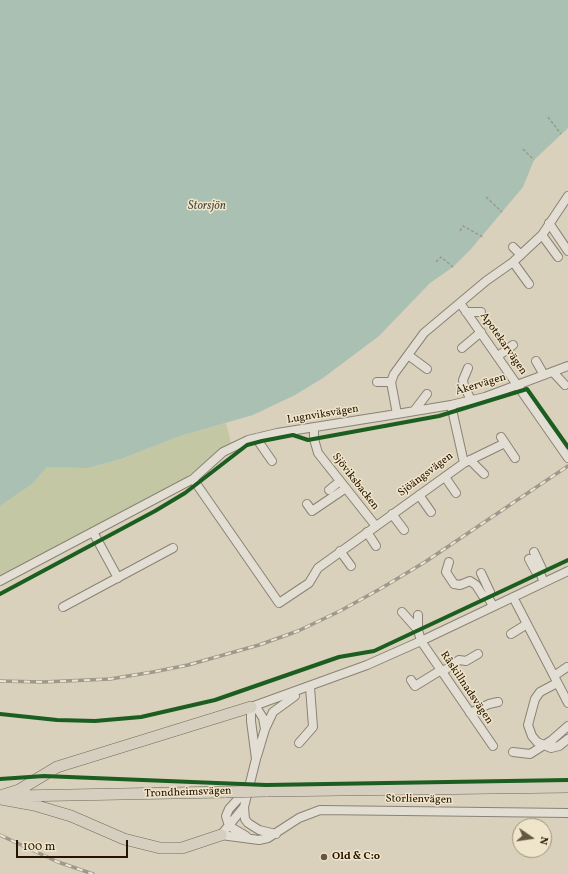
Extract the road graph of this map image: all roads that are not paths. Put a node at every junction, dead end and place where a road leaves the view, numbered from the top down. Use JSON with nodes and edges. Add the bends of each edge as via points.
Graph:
{"nodes":[{"id":1,"x":568,"y":196,"type":"edge"},
{"id":2,"x":549,"y":223,"type":"junction"},
{"id":3,"x":542,"y":235,"type":"junction"},
{"id":4,"x":565,"y":239,"type":"edge"},
{"id":5,"x":514,"y":247,"type":"dead end"},
{"id":6,"x":568,"y":251,"type":"edge"},
{"id":7,"x":521,"y":255,"type":"junction"},
{"id":8,"x":558,"y":257,"type":"dead end"},
{"id":9,"x":513,"y":262,"type":"junction"},
{"id":10,"x":529,"y":284,"type":"dead end"},
{"id":11,"x":460,"y":303,"type":"junction"},
{"id":12,"x":466,"y":312,"type":"junction"},
{"id":13,"x":481,"y":312,"type":"dead end"},
{"id":14,"x":481,"y":332,"type":"junction"},
{"id":15,"x":513,"y":345,"type":"dead end"},
{"id":16,"x":462,"y":348,"type":"dead end"},
{"id":17,"x":408,"y":355,"type":"junction"},
{"id":18,"x":498,"y":356,"type":"junction"},
{"id":19,"x":536,"y":362,"type":"dead end"},
{"id":20,"x":568,"y":366,"type":"edge"},
{"id":21,"x":468,"y":368,"type":"dead end"},
{"id":22,"x":427,"y":369,"type":"dead end"},
{"id":23,"x":553,"y":372,"type":"junction"},
{"id":24,"x":544,"y":375,"type":"junction"},
{"id":25,"x":377,"y":382,"type":"dead end"},
{"id":26,"x":391,"y":382,"type":"junction"},
{"id":27,"x":518,"y":384,"type":"junction"},
{"id":28,"x":566,"y":385,"type":"dead end"},
{"id":29,"x":427,"y":394,"type":"dead end"},
{"id":30,"x":471,"y":400,"type":"junction"},
{"id":31,"x":450,"y":405,"type":"junction"},
{"id":32,"x":414,"y":412,"type":"junction"},
{"id":33,"x":397,"y":414,"type":"junction"},
{"id":34,"x":314,"y":428,"type":"junction"},
{"id":35,"x":256,"y":438,"type":"junction"},
{"id":36,"x":514,"y":458,"type":"dead end"},
{"id":37,"x":568,"y":458,"type":"edge"},
{"id":38,"x":272,"y":461,"type":"dead end"},
{"id":39,"x":467,"y":461,"type":"junction"},
{"id":40,"x":484,"y":474,"type":"dead end"},
{"id":41,"x":445,"y":477,"type":"junction"},
{"id":42,"x":193,"y":479,"type":"junction"},
{"id":43,"x":340,"y":481,"type":"junction"},
{"id":44,"x":346,"y":488,"type":"junction"},
{"id":45,"x":329,"y":490,"type":"dead end"},
{"id":46,"x":456,"y":493,"type":"dead end"},
{"id":47,"x":419,"y":496,"type":"junction"},
{"id":48,"x":307,"y":504,"type":"dead end"},
{"id":49,"x":431,"y":512,"type":"dead end"},
{"id":50,"x":392,"y":514,"type":"junction"},
{"id":51,"x":375,"y":526,"type":"junction"},
{"id":52,"x":404,"y":530,"type":"dead end"},
{"id":53,"x":93,"y":532,"type":"junction"},
{"id":54,"x":366,"y":532,"type":"junction"},
{"id":55,"x":376,"y":546,"type":"dead end"},
{"id":56,"x":172,"y":548,"type":"dead end"},
{"id":57,"x":340,"y":552,"type":"junction"},
{"id":58,"x":534,"y":552,"type":"dead end"},
{"id":59,"x":529,"y":559,"type":"dead end"},
{"id":60,"x":449,"y":562,"type":"dead end"},
{"id":61,"x":351,"y":566,"type":"dead end"},
{"id":62,"x":481,"y":573,"type":"dead end"},
{"id":63,"x":540,"y":573,"type":"junction"},
{"id":64,"x":567,"y":573,"type":"edge"},
{"id":65,"x":118,"y":578,"type":"junction"},
{"id":66,"x":0,"y":581,"type":"edge"},
{"id":67,"x":544,"y":582,"type":"junction"},
{"id":68,"x":488,"y":597,"type":"junction"},
{"id":69,"x":513,"y":597,"type":"junction"},
{"id":70,"x":493,"y":606,"type":"junction"},
{"id":71,"x":63,"y":607,"type":"dead end"},
{"id":72,"x":402,"y":612,"type":"dead end"},
{"id":73,"x":418,"y":615,"type":"dead end"},
{"id":74,"x":527,"y":624,"type":"junction"},
{"id":75,"x":418,"y":630,"type":"junction"},
{"id":76,"x":511,"y":634,"type":"dead end"},
{"id":77,"x":421,"y":641,"type":"junction"},
{"id":78,"x":478,"y":654,"type":"dead end"},
{"id":79,"x":567,"y":667,"type":"dead end"},
{"id":80,"x":441,"y":671,"type":"junction"},
{"id":81,"x":555,"y":679,"type":"junction"},
{"id":82,"x":411,"y":680,"type":"dead end"},
{"id":83,"x":310,"y":687,"type":"junction"},
{"id":84,"x":498,"y":702,"type":"dead end"},
{"id":85,"x":568,"y":703,"type":"edge"},
{"id":86,"x":251,"y":707,"type":"junction"},
{"id":87,"x":470,"y":713,"type":"junction"},
{"id":88,"x":568,"y":726,"type":"edge"},
{"id":89,"x":313,"y":727,"type":"junction"},
{"id":90,"x":265,"y":729,"type":"junction"},
{"id":91,"x":318,"y":735,"type":"dead end"},
{"id":92,"x":568,"y":739,"type":"edge"},
{"id":93,"x":299,"y":743,"type":"dead end"},
{"id":94,"x":544,"y":745,"type":"junction"},
{"id":95,"x":492,"y":746,"type":"dead end"},
{"id":96,"x":513,"y":752,"type":"dead end"},
{"id":97,"x":256,"y":759,"type":"junction"},
{"id":98,"x":251,"y":776,"type":"junction"},
{"id":99,"x":568,"y":787,"type":"edge"},
{"id":100,"x":0,"y":797,"type":"edge"},
{"id":101,"x":244,"y":807,"type":"junction"},
{"id":102,"x":568,"y":813,"type":"edge"},
{"id":103,"x":229,"y":826,"type":"junction"},
{"id":104,"x":276,"y":834,"type":"junction"},
{"id":105,"x":221,"y":835,"type":"junction"},
{"id":106,"x":249,"y":838,"type":"junction"}],
"edges":[{"from":1,"to":2,"type":"street"},
{"from":2,"to":3,"type":"street"},
{"from":2,"to":4,"type":"street"},
{"from":3,"to":7,"type":"street"},
{"from":3,"to":8,"type":"street"},
{"from":4,"to":6,"type":"street"},
{"from":5,"to":7,"type":"street"},
{"from":7,"to":9,"type":"street"},
{"from":9,"to":10,"type":"street"},
{"from":9,"to":11,"type":"street"},
{"from":11,"to":12,"type":"street","name":"Apotekarvägen"},
{"from":11,"to":17,"type":"street","via":[[424,333]]},
{"from":12,"to":13,"type":"street"},
{"from":12,"to":14,"type":"street","name":"Apotekarvägen"},
{"from":14,"to":16,"type":"street"},
{"from":14,"to":18,"type":"street","name":"Apotekarvägen"},
{"from":15,"to":18,"type":"street"},
{"from":17,"to":22,"type":"street"},
{"from":17,"to":26,"type":"street"},
{"from":18,"to":27,"type":"street","name":"Apotekarvägen"},
{"from":19,"to":24,"type":"street"},
{"from":20,"to":23,"type":"street","name":"Åkervägen"},
{"from":21,"to":30,"type":"street","via":[[463,380]]},
{"from":23,"to":24,"type":"street","name":"Åkervägen"},
{"from":23,"to":28,"type":"street"},
{"from":24,"to":27,"type":"street","name":"Åkervägen"},
{"from":25,"to":26,"type":"street"},
{"from":26,"to":33,"type":"street"},
{"from":27,"to":30,"type":"street","name":"Åkervägen"},
{"from":27,"to":37,"type":"street","name":"Apotekarvägen"},
{"from":29,"to":32,"type":"street"},
{"from":30,"to":31,"type":"street","name":"Åkervägen"},
{"from":31,"to":32,"type":"street","name":"Åkervägen"},
{"from":31,"to":39,"type":"street","name":"Sjöängsvägen"},
{"from":32,"to":33,"type":"street","name":"Åkervägen"},
{"from":33,"to":34,"type":"street","name":"Lugnviksvägen"},
{"from":34,"to":35,"type":"street","name":"Lugnviksvägen"},
{"from":34,"to":43,"type":"street","name":"Sjöviksbacken","via":[[318,453]]},
{"from":35,"to":38,"type":"street"},
{"from":35,"to":42,"type":"street","name":"Lugnviksvägen","via":[[223,452]]},
{"from":36,"to":39,"type":"street","via":[[503,440]]},
{"from":39,"to":40,"type":"street"},
{"from":39,"to":41,"type":"street","name":"Sjöängsvägen"},
{"from":41,"to":46,"type":"street"},
{"from":41,"to":47,"type":"street","name":"Sjöängsvägen"},
{"from":42,"to":53,"type":"street","name":"Lugnviksvägen"},
{"from":42,"to":57,"type":"street","name":"Sjöängsvägen","via":[[279,603],[309,583],[318,568]]},
{"from":43,"to":44,"type":"street","name":"Sjöviksbacken"},
{"from":43,"to":45,"type":"street"},
{"from":44,"to":48,"type":"street","via":[[312,511]]},
{"from":44,"to":51,"type":"street","name":"Sjöviksbacken"},
{"from":47,"to":49,"type":"street"},
{"from":47,"to":50,"type":"street","name":"Sjöängsvägen"},
{"from":50,"to":51,"type":"street","name":"Sjöängsvägen"},
{"from":50,"to":52,"type":"street"},
{"from":51,"to":54,"type":"street","name":"Sjöängsvägen"},
{"from":53,"to":65,"type":"street"},
{"from":53,"to":66,"type":"street","name":"Lugnviksvägen"},
{"from":54,"to":55,"type":"street"},
{"from":54,"to":57,"type":"street","name":"Sjöängsvägen"},
{"from":56,"to":65,"type":"street"},
{"from":57,"to":61,"type":"street"},
{"from":58,"to":63,"type":"street","via":[[542,569]]},
{"from":59,"to":63,"type":"street","via":[[536,572]]},
{"from":60,"to":68,"type":"street","via":[[446,572],[454,584],[460,585],[470,581],[483,596]]},
{"from":62,"to":68,"type":"street","via":[[490,592]]},
{"from":63,"to":67,"type":"street"},
{"from":64,"to":67,"type":"street"},
{"from":65,"to":71,"type":"street"},
{"from":67,"to":69,"type":"street"},
{"from":68,"to":70,"type":"street"},
{"from":69,"to":70,"type":"street"},
{"from":69,"to":74,"type":"street"},
{"from":70,"to":77,"type":"street"},
{"from":72,"to":75,"type":"street"},
{"from":73,"to":75,"type":"street"},
{"from":74,"to":76,"type":"street"},
{"from":74,"to":81,"type":"street"},
{"from":75,"to":77,"type":"street","name":"Råskillnadsvägen"},
{"from":77,"to":80,"type":"street","name":"Råskillnadsvägen"},
{"from":77,"to":83,"type":"street"},
{"from":78,"to":80,"type":"street","via":[[466,660],[459,660]]},
{"from":79,"to":81,"type":"street"},
{"from":80,"to":82,"type":"street","via":[[415,686]]},
{"from":80,"to":87,"type":"street","name":"Råskillnadsvägen"},
{"from":81,"to":85,"type":"street"},
{"from":81,"to":94,"type":"street","via":[[535,699],[528,725],[532,736]]},
{"from":83,"to":86,"type":"street"},
{"from":83,"to":89,"type":"street"},
{"from":83,"to":90,"type":"street","via":[[273,712]]},
{"from":84,"to":87,"type":"street"},
{"from":86,"to":90,"type":"street","via":[[258,710]]},
{"from":86,"to":97,"type":"street"},
{"from":86,"to":100,"type":"main road","via":[[57,766],[19,790]]},
{"from":87,"to":95,"type":"street","name":"Råskillnadsvägen"},
{"from":88,"to":94,"type":"street"},
{"from":89,"to":91,"type":"street"},
{"from":89,"to":93,"type":"street"},
{"from":90,"to":97,"type":"street"},
{"from":92,"to":94,"type":"street","via":[[552,748]]},
{"from":94,"to":96,"type":"street","via":[[530,754]]},
{"from":97,"to":98,"type":"street"},
{"from":98,"to":101,"type":"street"},
{"from":98,"to":103,"type":"street","via":[[240,797],[229,809],[226,816]]},
{"from":99,"to":100,"type":"main road","name":"Trondheimsvägen","bridge":true},
{"from":100,"to":105,"type":"main road","via":[[63,813],[124,839],[160,848],[182,848]]},
{"from":101,"to":103,"type":"street"},
{"from":101,"to":104,"type":"street","via":[[248,823],[259,830]]},
{"from":102,"to":104,"type":"street","name":"Storlienvägen","via":[[320,810],[299,818]]},
{"from":103,"to":105,"type":"street"},
{"from":103,"to":106,"type":"street"},
{"from":104,"to":106,"type":"street","name":"Storlienvägen","via":[[259,840]]},
{"from":105,"to":106,"type":"street","name":"Storlienvägen"}]}
